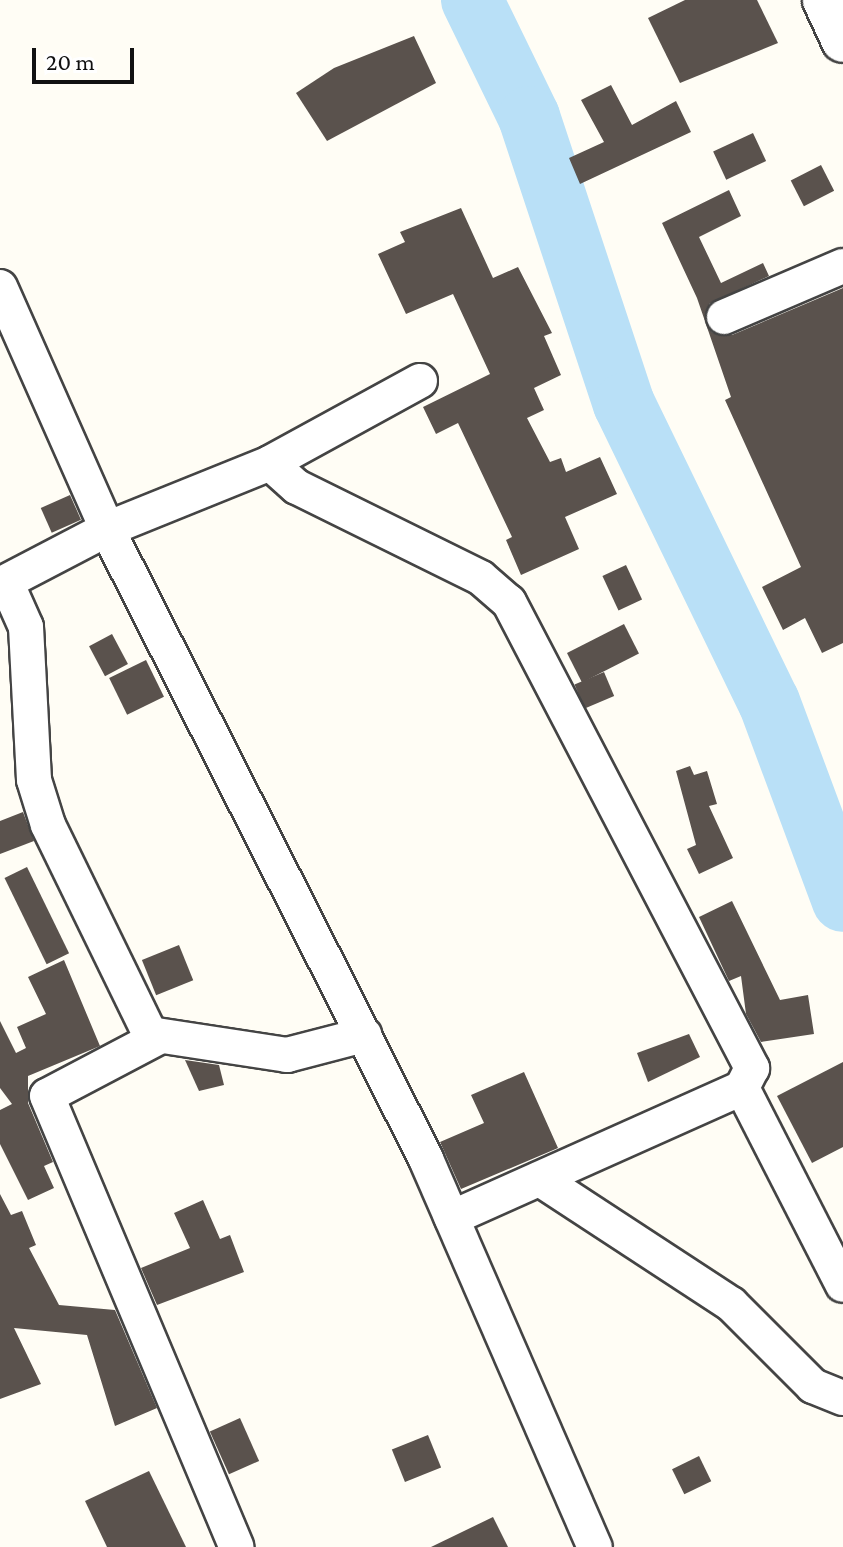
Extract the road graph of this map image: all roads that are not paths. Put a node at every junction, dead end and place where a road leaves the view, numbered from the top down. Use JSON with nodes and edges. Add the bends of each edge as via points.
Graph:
{"nodes":[{"id":1,"x":824,"y":0,"type":"edge"},
{"id":2,"x":843,"y":41,"type":"edge"},
{"id":3,"x":843,"y":266,"type":"edge"},
{"id":4,"x":0,"y":287,"type":"edge"},
{"id":5,"x":724,"y":317,"type":"dead end"},
{"id":6,"x":420,"y":381,"type":"dead end"},
{"id":7,"x":270,"y":463,"type":"junction"},
{"id":8,"x":107,"y":529,"type":"junction"},
{"id":9,"x":3,"y":583,"type":"edge"},
{"id":10,"x":364,"y":1035,"type":"junction"},
{"id":11,"x":157,"y":1038,"type":"junction"},
{"id":12,"x":742,"y":1088,"type":"junction"},
{"id":13,"x":540,"y":1179,"type":"junction"},
{"id":14,"x":452,"y":1218,"type":"junction"},
{"id":15,"x":843,"y":1285,"type":"edge"},
{"id":16,"x":843,"y":1398,"type":"edge"},
{"id":17,"x":237,"y":1547,"type":"edge"},
{"id":18,"x":595,"y":1547,"type":"edge"}],
"edges":[{"from":1,"to":2,"type":"street"},
{"from":3,"to":5,"type":"street"},
{"from":4,"to":8,"type":"street"},
{"from":6,"to":7,"type":"street"},
{"from":7,"to":8,"type":"street"},
{"from":7,"to":12,"type":"street","via":[[297,487],[481,578],[509,602],[745,1048],[752,1068]]},
{"from":8,"to":9,"type":"street"},
{"from":8,"to":10,"type":"street"},
{"from":9,"to":11,"type":"street","via":[[26,627],[28,734],[48,825]]},
{"from":10,"to":11,"type":"street","via":[[287,1055]]},
{"from":10,"to":14,"type":"street"},
{"from":11,"to":17,"type":"street","via":[[47,1096]]},
{"from":12,"to":13,"type":"street"},
{"from":12,"to":15,"type":"street"},
{"from":13,"to":14,"type":"street"},
{"from":13,"to":16,"type":"street","via":[[731,1304],[813,1386]]},
{"from":14,"to":18,"type":"street"}]}
